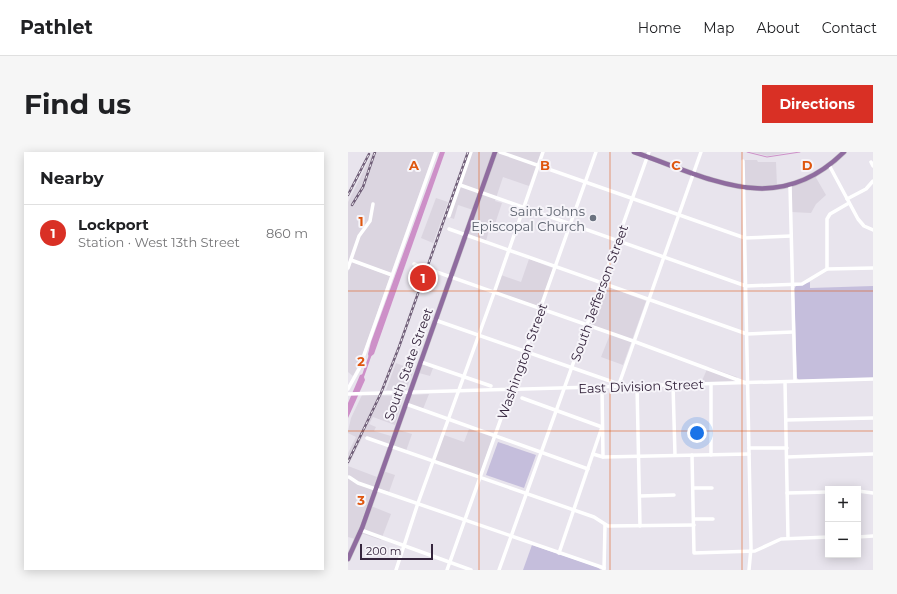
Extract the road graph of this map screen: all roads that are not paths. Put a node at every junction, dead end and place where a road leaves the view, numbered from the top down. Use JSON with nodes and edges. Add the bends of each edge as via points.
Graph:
{"nodes":[{"id":1,"x":436,"y":152,"type":"edge"},
{"id":2,"x":471,"y":152,"type":"edge"},
{"id":3,"x":495,"y":152,"type":"edge"},
{"id":4,"x":500,"y":152,"type":"edge"},
{"id":5,"x":542,"y":152,"type":"edge"},
{"id":6,"x":596,"y":152,"type":"edge"},
{"id":7,"x":634,"y":152,"type":"edge"},
{"id":8,"x":701,"y":152,"type":"edge"},
{"id":9,"x":844,"y":152,"type":"edge"},
{"id":10,"x":648,"y":154,"type":"edge"},
{"id":11,"x":743,"y":161,"type":"dead end"},
{"id":12,"x":871,"y":162,"type":"dead end"},
{"id":13,"x":538,"y":165,"type":"junction"},
{"id":14,"x":829,"y":165,"type":"junction"},
{"id":15,"x":873,"y":166,"type":"edge"},
{"id":16,"x":693,"y":172,"type":"junction"},
{"id":17,"x":873,"y":181,"type":"edge"},
{"id":18,"x":586,"y":183,"type":"junction"},
{"id":19,"x":460,"y":185,"type":"junction"},
{"id":20,"x":790,"y":186,"type":"junction"},
{"id":21,"x":744,"y":189,"type":"junction"},
{"id":22,"x":480,"y":193,"type":"junction"},
{"id":23,"x":632,"y":199,"type":"junction"},
{"id":24,"x":847,"y":199,"type":"junction"},
{"id":25,"x":849,"y":203,"type":"junction"},
{"id":26,"x":373,"y":204,"type":"dead end"},
{"id":27,"x":523,"y":208,"type":"junction"},
{"id":28,"x":679,"y":215,"type":"junction"},
{"id":29,"x":449,"y":216,"type":"dead end"},
{"id":30,"x":571,"y":224,"type":"junction"},
{"id":31,"x":449,"y":229,"type":"dead end"},
{"id":32,"x":873,"y":230,"type":"edge"},
{"id":33,"x":465,"y":236,"type":"junction"},
{"id":34,"x":791,"y":236,"type":"junction"},
{"id":35,"x":745,"y":238,"type":"junction"},
{"id":36,"x":617,"y":241,"type":"junction"},
{"id":37,"x":509,"y":250,"type":"junction"},
{"id":38,"x":664,"y":257,"type":"junction"},
{"id":39,"x":351,"y":260,"type":"junction"},
{"id":40,"x":414,"y":264,"type":"dead end"},
{"id":41,"x":556,"y":267,"type":"junction"},
{"id":42,"x":348,"y":268,"type":"edge"},
{"id":43,"x":827,"y":268,"type":"junction"},
{"id":44,"x":873,"y":268,"type":"edge"},
{"id":45,"x":392,"y":275,"type":"junction"},
{"id":46,"x":450,"y":278,"type":"junction"},
{"id":47,"x":602,"y":284,"type":"junction"},
{"id":48,"x":792,"y":284,"type":"junction"},
{"id":49,"x":746,"y":286,"type":"junction"},
{"id":50,"x":494,"y":293,"type":"junction"},
{"id":51,"x":648,"y":299,"type":"junction"},
{"id":52,"x":540,"y":309,"type":"junction"},
{"id":53,"x":435,"y":320,"type":"junction"},
{"id":54,"x":587,"y":325,"type":"junction"},
{"id":55,"x":793,"y":332,"type":"junction"},
{"id":56,"x":747,"y":334,"type":"junction"},
{"id":57,"x":479,"y":335,"type":"junction"},
{"id":58,"x":633,"y":341,"type":"junction"},
{"id":59,"x":526,"y":352,"type":"junction"},
{"id":60,"x":420,"y":362,"type":"junction"},
{"id":61,"x":572,"y":368,"type":"junction"},
{"id":62,"x":348,"y":374,"type":"edge"},
{"id":63,"x":464,"y":377,"type":"junction"},
{"id":64,"x":353,"y":378,"type":"junction"},
{"id":65,"x":873,"y":379,"type":"edge"},
{"id":66,"x":795,"y":381,"type":"junction"},
{"id":67,"x":614,"y":382,"type":"dead end"},
{"id":68,"x":785,"y":382,"type":"junction"},
{"id":69,"x":747,"y":383,"type":"junction"},
{"id":70,"x":711,"y":384,"type":"junction"},
{"id":71,"x":673,"y":385,"type":"junction"},
{"id":72,"x":490,"y":386,"type":"dead end"},
{"id":73,"x":637,"y":386,"type":"junction"},
{"id":74,"x":618,"y":387,"type":"junction"},
{"id":75,"x":566,"y":388,"type":"junction"},
{"id":76,"x":602,"y":388,"type":"junction"},
{"id":77,"x":348,"y":389,"type":"edge"},
{"id":78,"x":511,"y":390,"type":"junction"},
{"id":79,"x":458,"y":393,"type":"junction"},
{"id":80,"x":348,"y":394,"type":"edge"},
{"id":81,"x":410,"y":394,"type":"junction"},
{"id":82,"x":522,"y":398,"type":"dead end"},
{"id":83,"x":406,"y":404,"type":"junction"},
{"id":84,"x":557,"y":411,"type":"junction"},
{"id":85,"x":873,"y":418,"type":"edge"},
{"id":86,"x":449,"y":419,"type":"junction"},
{"id":87,"x":786,"y":420,"type":"junction"},
{"id":88,"x":602,"y":426,"type":"junction"},
{"id":89,"x":495,"y":436,"type":"junction"},
{"id":90,"x":367,"y":438,"type":"dead end"},
{"id":91,"x":390,"y":446,"type":"junction"},
{"id":92,"x":749,"y":448,"type":"junction"},
{"id":93,"x":787,"y":448,"type":"junction"},
{"id":94,"x":541,"y":453,"type":"junction"},
{"id":95,"x":593,"y":454,"type":"junction"},
{"id":96,"x":749,"y":454,"type":"junction"},
{"id":97,"x":873,"y":454,"type":"edge"},
{"id":98,"x":692,"y":455,"type":"junction"},
{"id":99,"x":711,"y":455,"type":"junction"},
{"id":100,"x":639,"y":456,"type":"junction"},
{"id":101,"x":675,"y":456,"type":"junction"},
{"id":102,"x":603,"y":457,"type":"junction"},
{"id":103,"x":787,"y":457,"type":"junction"},
{"id":104,"x":433,"y":462,"type":"junction"},
{"id":105,"x":588,"y":469,"type":"junction"},
{"id":106,"x":349,"y":477,"type":"dead end"},
{"id":107,"x":480,"y":478,"type":"junction"},
{"id":108,"x":693,"y":488,"type":"junction"},
{"id":109,"x":712,"y":488,"type":"dead end"},
{"id":110,"x":375,"y":489,"type":"junction"},
{"id":111,"x":861,"y":491,"type":"edge"},
{"id":112,"x":825,"y":492,"type":"edge"},
{"id":113,"x":787,"y":493,"type":"junction"},
{"id":114,"x":873,"y":493,"type":"edge"},
{"id":115,"x":526,"y":495,"type":"junction"},
{"id":116,"x":674,"y":495,"type":"dead end"},
{"id":117,"x":640,"y":496,"type":"junction"},
{"id":118,"x":418,"y":503,"type":"junction"},
{"id":119,"x":573,"y":510,"type":"junction"},
{"id":120,"x":694,"y":519,"type":"junction"},
{"id":121,"x":713,"y":519,"type":"dead end"},
{"id":122,"x":465,"y":520,"type":"junction"},
{"id":123,"x":605,"y":525,"type":"junction"},
{"id":124,"x":694,"y":525,"type":"junction"},
{"id":125,"x":640,"y":526,"type":"junction"},
{"id":126,"x":361,"y":530,"type":"junction"},
{"id":127,"x":511,"y":536,"type":"junction"},
{"id":128,"x":861,"y":536,"type":"edge"},
{"id":129,"x":873,"y":536,"type":"edge"},
{"id":130,"x":825,"y":537,"type":"edge"},
{"id":131,"x":788,"y":538,"type":"junction"},
{"id":132,"x":404,"y":546,"type":"junction"},
{"id":133,"x":750,"y":551,"type":"junction"},
{"id":134,"x":559,"y":553,"type":"junction"},
{"id":135,"x":348,"y":559,"type":"edge"},
{"id":136,"x":450,"y":562,"type":"junction"},
{"id":137,"x":604,"y":569,"type":"edge"},
{"id":138,"x":396,"y":570,"type":"edge"},
{"id":139,"x":447,"y":570,"type":"edge"},
{"id":140,"x":471,"y":570,"type":"edge"},
{"id":141,"x":499,"y":570,"type":"edge"},
{"id":142,"x":749,"y":570,"type":"edge"}],
"edges":[{"from":1,"to":45,"type":"street"},
{"from":2,"to":19,"type":"street"},
{"from":3,"to":22,"type":"main road","name":"South State Street"},
{"from":4,"to":13,"type":"street"},
{"from":5,"to":13,"type":"street"},
{"from":6,"to":18,"type":"street","name":"Washington Street"},
{"from":7,"to":10,"type":"main road"},
{"from":8,"to":16,"type":"street"},
{"from":9,"to":14,"type":"main road"},
{"from":10,"to":16,"type":"main road"},
{"from":10,"to":23,"type":"street","name":"South Jefferson Street"},
{"from":11,"to":21,"type":"street"},
{"from":12,"to":15,"type":"street"},
{"from":13,"to":18,"type":"street"},
{"from":13,"to":27,"type":"street"},
{"from":14,"to":20,"type":"main road","via":[[811,178]]},
{"from":14,"to":24,"type":"street"},
{"from":16,"to":21,"type":"main road"},
{"from":16,"to":28,"type":"street"},
{"from":17,"to":24,"type":"street","via":[[866,189]]},
{"from":18,"to":23,"type":"street"},
{"from":18,"to":30,"type":"street","name":"Washington Street"},
{"from":19,"to":22,"type":"street"},
{"from":19,"to":29,"type":"street"},
{"from":20,"to":21,"type":"main road","via":[[762,190]]},
{"from":20,"to":34,"type":"street"},
{"from":21,"to":35,"type":"street"},
{"from":22,"to":27,"type":"street"},
{"from":22,"to":33,"type":"main road","name":"South State Street"},
{"from":23,"to":28,"type":"street"},
{"from":23,"to":36,"type":"street","name":"South Jefferson Street"},
{"from":24,"to":25,"type":"street"},
{"from":25,"to":32,"type":"street","via":[[858,220]]},
{"from":25,"to":43,"type":"street","via":[[830,214],[827,219]]},
{"from":26,"to":39,"type":"street","via":[[370,221],[359,236]]},
{"from":27,"to":30,"type":"street"},
{"from":27,"to":37,"type":"street"},
{"from":28,"to":35,"type":"street"},
{"from":28,"to":38,"type":"street"},
{"from":30,"to":36,"type":"street"},
{"from":30,"to":41,"type":"street","name":"Washington Street"},
{"from":31,"to":33,"type":"street"},
{"from":33,"to":37,"type":"street"},
{"from":33,"to":46,"type":"main road","name":"South State Street"},
{"from":34,"to":35,"type":"street"},
{"from":34,"to":48,"type":"street"},
{"from":35,"to":49,"type":"street"},
{"from":36,"to":38,"type":"street"},
{"from":36,"to":47,"type":"street","name":"South Jefferson Street"},
{"from":37,"to":41,"type":"street"},
{"from":37,"to":50,"type":"street"},
{"from":38,"to":49,"type":"street"},
{"from":38,"to":51,"type":"street"},
{"from":39,"to":42,"type":"street"},
{"from":39,"to":45,"type":"street"},
{"from":40,"to":46,"type":"street"},
{"from":41,"to":47,"type":"street"},
{"from":41,"to":52,"type":"street","name":"Washington Street"},
{"from":43,"to":44,"type":"street"},
{"from":43,"to":48,"type":"street","via":[[806,282]]},
{"from":45,"to":64,"type":"street","via":[[359,369]]},
{"from":46,"to":50,"type":"street"},
{"from":46,"to":53,"type":"main road","name":"South State Street"},
{"from":47,"to":51,"type":"street"},
{"from":47,"to":54,"type":"street","name":"South Jefferson Street"},
{"from":48,"to":49,"type":"street"},
{"from":48,"to":55,"type":"street"},
{"from":49,"to":56,"type":"street"},
{"from":50,"to":52,"type":"street"},
{"from":50,"to":57,"type":"street"},
{"from":51,"to":56,"type":"street"},
{"from":51,"to":58,"type":"street"},
{"from":52,"to":54,"type":"street"},
{"from":52,"to":59,"type":"street","name":"Washington Street"},
{"from":53,"to":57,"type":"street"},
{"from":53,"to":60,"type":"main road","name":"South State Street"},
{"from":54,"to":58,"type":"street"},
{"from":54,"to":61,"type":"street","name":"South Jefferson Street"},
{"from":55,"to":56,"type":"street"},
{"from":55,"to":66,"type":"street"},
{"from":56,"to":69,"type":"street"},
{"from":57,"to":59,"type":"street"},
{"from":57,"to":63,"type":"street"},
{"from":58,"to":69,"type":"street"},
{"from":58,"to":74,"type":"street"},
{"from":59,"to":61,"type":"street"},
{"from":59,"to":78,"type":"street","name":"Washington Street"},
{"from":60,"to":63,"type":"street"},
{"from":60,"to":81,"type":"main road","name":"South State Street"},
{"from":61,"to":67,"type":"street"},
{"from":61,"to":75,"type":"street","name":"South Jefferson Street"},
{"from":62,"to":64,"type":"street"},
{"from":63,"to":72,"type":"street"},
{"from":63,"to":79,"type":"street"},
{"from":64,"to":77,"type":"street"},
{"from":65,"to":66,"type":"street","name":"East Division Street"},
{"from":66,"to":68,"type":"street","name":"East Division Street"},
{"from":68,"to":69,"type":"street","name":"East Division Street"},
{"from":68,"to":87,"type":"street"},
{"from":69,"to":70,"type":"street","name":"East Division Street"},
{"from":69,"to":92,"type":"street"},
{"from":70,"to":71,"type":"street","name":"East Division Street"},
{"from":70,"to":99,"type":"street"},
{"from":71,"to":73,"type":"street","name":"East Division Street"},
{"from":71,"to":101,"type":"street"},
{"from":73,"to":74,"type":"street","name":"East Division Street"},
{"from":73,"to":100,"type":"street"},
{"from":74,"to":76,"type":"street","name":"East Division Street"},
{"from":75,"to":76,"type":"street","name":"East Division Street"},
{"from":75,"to":78,"type":"street","name":"East Division Street"},
{"from":75,"to":84,"type":"street","name":"South Jefferson Street"},
{"from":76,"to":88,"type":"street"},
{"from":78,"to":79,"type":"street","name":"East Division Street"},
{"from":78,"to":89,"type":"street","name":"Washington Street"},
{"from":79,"to":81,"type":"street","name":"East Division Street"},
{"from":79,"to":86,"type":"street"},
{"from":80,"to":81,"type":"street","name":"East Division Street"},
{"from":81,"to":83,"type":"main road","name":"South State Street"},
{"from":82,"to":84,"type":"street"},
{"from":83,"to":86,"type":"street"},
{"from":83,"to":91,"type":"main road","name":"South State Street"},
{"from":84,"to":88,"type":"street"},
{"from":84,"to":94,"type":"street","name":"South Jefferson Street"},
{"from":85,"to":87,"type":"street"},
{"from":86,"to":89,"type":"street"},
{"from":86,"to":104,"type":"street"},
{"from":87,"to":93,"type":"street"},
{"from":88,"to":95,"type":"street"},
{"from":88,"to":102,"type":"street"},
{"from":89,"to":94,"type":"street"},
{"from":89,"to":107,"type":"street","name":"Washington Street"},
{"from":90,"to":91,"type":"street"},
{"from":91,"to":104,"type":"street"},
{"from":91,"to":110,"type":"main road","name":"South State Street"},
{"from":92,"to":93,"type":"street"},
{"from":92,"to":96,"type":"street"},
{"from":93,"to":103,"type":"street"},
{"from":94,"to":105,"type":"street"},
{"from":94,"to":115,"type":"street","name":"South Jefferson Street"},
{"from":95,"to":102,"type":"street"},
{"from":95,"to":105,"type":"street"},
{"from":96,"to":99,"type":"street"},
{"from":96,"to":133,"type":"street"},
{"from":97,"to":103,"type":"street"},
{"from":98,"to":99,"type":"street"},
{"from":98,"to":101,"type":"street"},
{"from":98,"to":108,"type":"street"},
{"from":100,"to":101,"type":"street"},
{"from":100,"to":102,"type":"street"},
{"from":100,"to":117,"type":"street"},
{"from":103,"to":113,"type":"street"},
{"from":104,"to":107,"type":"street"},
{"from":104,"to":118,"type":"street"},
{"from":105,"to":119,"type":"street"},
{"from":106,"to":110,"type":"street"},
{"from":107,"to":115,"type":"street"},
{"from":107,"to":122,"type":"street","name":"Washington Street"},
{"from":108,"to":109,"type":"street"},
{"from":108,"to":120,"type":"street"},
{"from":110,"to":118,"type":"street"},
{"from":110,"to":126,"type":"main road","name":"South State Street"},
{"from":111,"to":114,"type":"street"},
{"from":112,"to":113,"type":"street"},
{"from":113,"to":131,"type":"street"},
{"from":115,"to":119,"type":"street"},
{"from":115,"to":127,"type":"street","name":"South Jefferson Street"},
{"from":116,"to":117,"type":"street"},
{"from":117,"to":125,"type":"street"},
{"from":118,"to":122,"type":"street"},
{"from":118,"to":132,"type":"street"},
{"from":119,"to":123,"type":"street","via":[[597,519]]},
{"from":119,"to":134,"type":"street"},
{"from":120,"to":121,"type":"street"},
{"from":120,"to":124,"type":"street"},
{"from":122,"to":127,"type":"street"},
{"from":122,"to":136,"type":"street","name":"Washington Street"},
{"from":123,"to":125,"type":"street"},
{"from":123,"to":137,"type":"street"},
{"from":124,"to":125,"type":"street"},
{"from":124,"to":133,"type":"street","via":[[694,553]]},
{"from":126,"to":132,"type":"street"},
{"from":126,"to":135,"type":"main road","name":"South State Street"},
{"from":127,"to":134,"type":"street"},
{"from":127,"to":141,"type":"street","name":"South Jefferson Street"},
{"from":128,"to":129,"type":"street"},
{"from":130,"to":131,"type":"street"},
{"from":131,"to":133,"type":"street"},
{"from":132,"to":136,"type":"street"},
{"from":132,"to":138,"type":"street"},
{"from":133,"to":142,"type":"street"},
{"from":134,"to":137,"type":"street"},
{"from":136,"to":139,"type":"street","name":"Washington Street"},
{"from":136,"to":140,"type":"street"}]}
